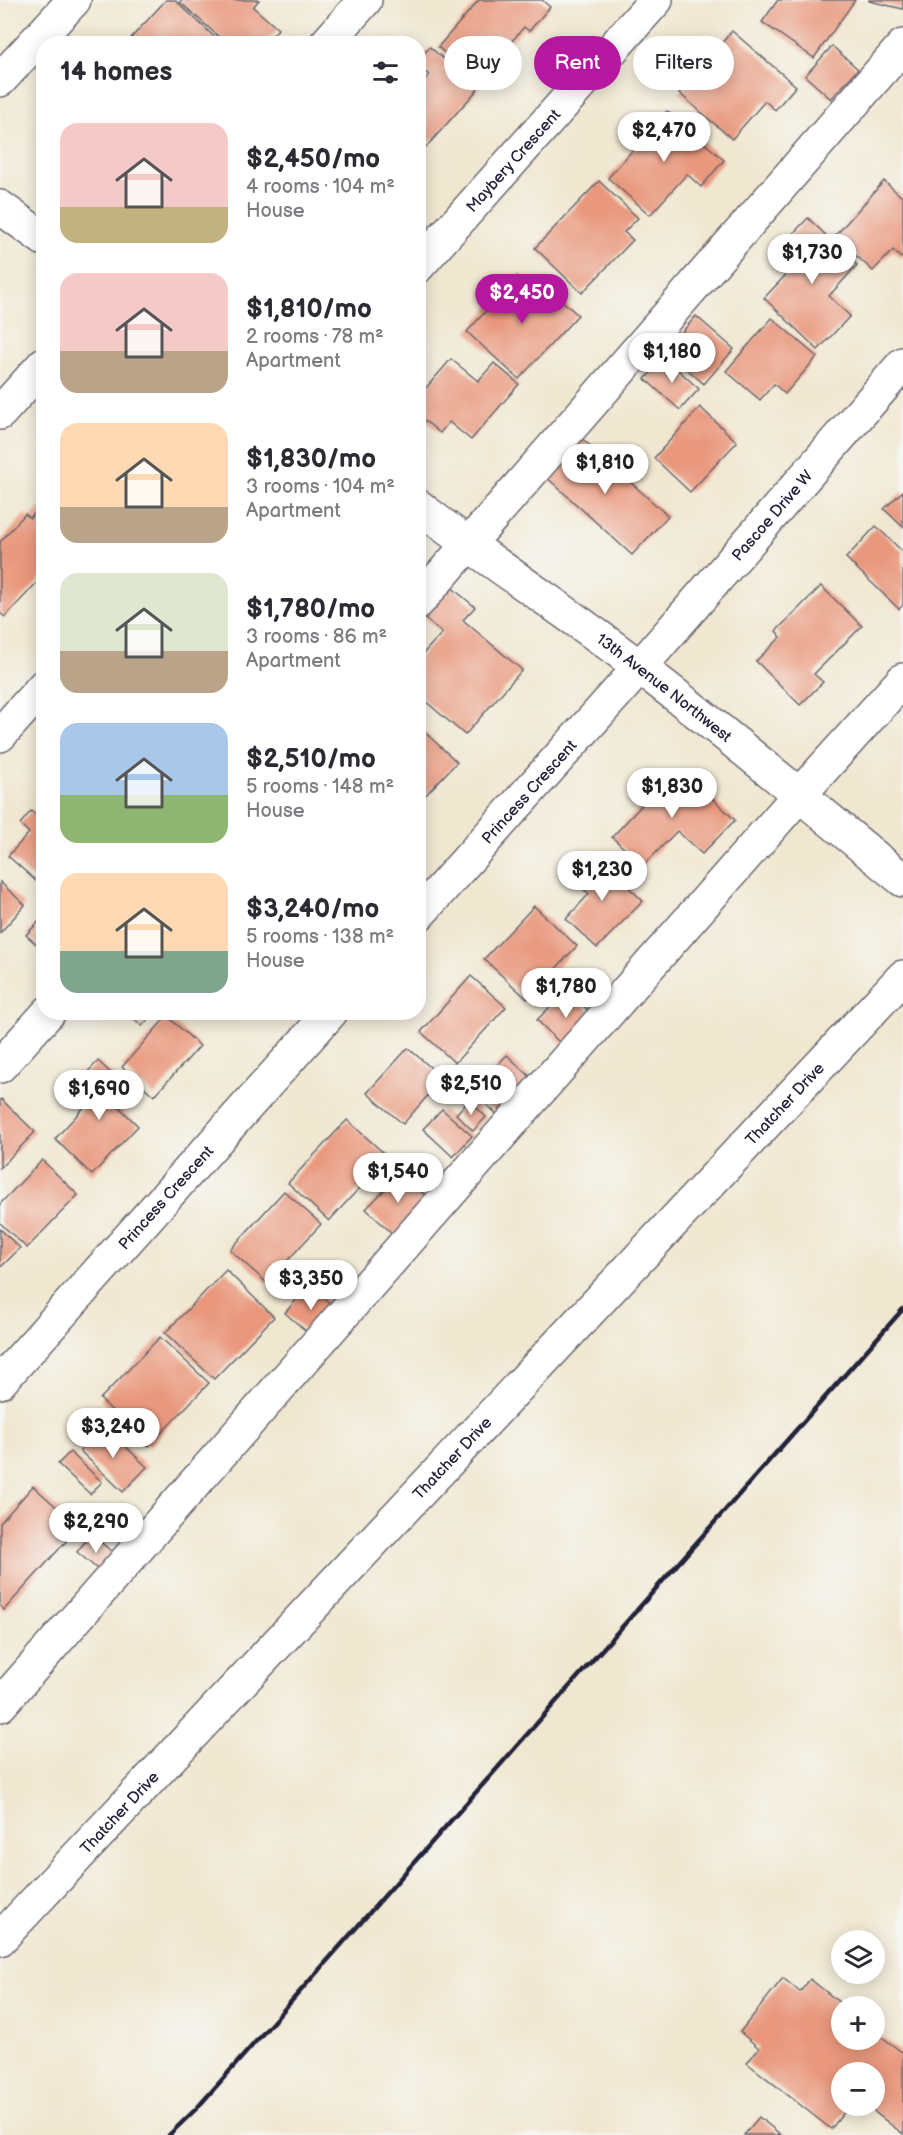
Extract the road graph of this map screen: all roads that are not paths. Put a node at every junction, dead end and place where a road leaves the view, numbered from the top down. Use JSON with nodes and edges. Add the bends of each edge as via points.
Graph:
{"nodes":[{"id":1,"x":74,"y":0,"type":"edge"},
{"id":2,"x":365,"y":0,"type":"edge"},
{"id":3,"x":656,"y":0,"type":"edge"},
{"id":4,"x":41,"y":36,"type":"edge"},
{"id":5,"x":333,"y":36,"type":"edge"},
{"id":6,"x":36,"y":41,"type":"edge"},
{"id":7,"x":903,"y":46,"type":"edge"},
{"id":8,"x":0,"y":80,"type":"edge"},
{"id":9,"x":0,"y":207,"type":"edge"},
{"id":10,"x":36,"y":233,"type":"edge"},
{"id":11,"x":426,"y":257,"type":"edge"},
{"id":12,"x":903,"y":364,"type":"edge"},
{"id":13,"x":36,"y":373,"type":"edge"},
{"id":14,"x":0,"y":413,"type":"edge"},
{"id":15,"x":426,"y":512,"type":"edge"},
{"id":16,"x":469,"y":546,"type":"junction"},
{"id":17,"x":426,"y":593,"type":"edge"},
{"id":18,"x":640,"y":667,"type":"junction"},
{"id":19,"x":903,"y":680,"type":"edge"},
{"id":20,"x":36,"y":695,"type":"edge"},
{"id":21,"x":0,"y":735,"type":"edge"},
{"id":22,"x":800,"y":794,"type":"junction"},
{"id":23,"x":903,"y":880,"type":"edge"},
{"id":24,"x":426,"y":906,"type":"edge"},
{"id":25,"x":903,"y":977,"type":"edge"},
{"id":26,"x":42,"y":1020,"type":"edge"},
{"id":27,"x":324,"y":1020,"type":"edge"},
{"id":28,"x":0,"y":1066,"type":"edge"},
{"id":29,"x":0,"y":1383,"type":"edge"},
{"id":30,"x":0,"y":1705,"type":"edge"},
{"id":31,"x":0,"y":1939,"type":"edge"}],
"edges":[{"from":1,"to":4,"type":"street"},
{"from":2,"to":5,"type":"street"},
{"from":3,"to":11,"type":"street","name":"Maybery Crescent"},
{"from":6,"to":8,"type":"street"},
{"from":7,"to":16,"type":"street"},
{"from":9,"to":10,"type":"street"},
{"from":12,"to":18,"type":"street","name":"Pascoe Drive W"},
{"from":13,"to":14,"type":"street"},
{"from":15,"to":16,"type":"street","name":"13th Avenue Northwest"},
{"from":16,"to":17,"type":"street"},
{"from":16,"to":18,"type":"street","name":"13th Avenue Northwest"},
{"from":18,"to":22,"type":"street","name":"13th Avenue Northwest"},
{"from":18,"to":24,"type":"street","name":"Princess Crescent"},
{"from":19,"to":22,"type":"street"},
{"from":20,"to":21,"type":"street"},
{"from":22,"to":23,"type":"street","name":"13th Avenue Northwest"},
{"from":22,"to":30,"type":"street"},
{"from":25,"to":31,"type":"street","name":"Thatcher Drive"},
{"from":26,"to":28,"type":"street"},
{"from":27,"to":29,"type":"street","name":"Princess Crescent"}]}
